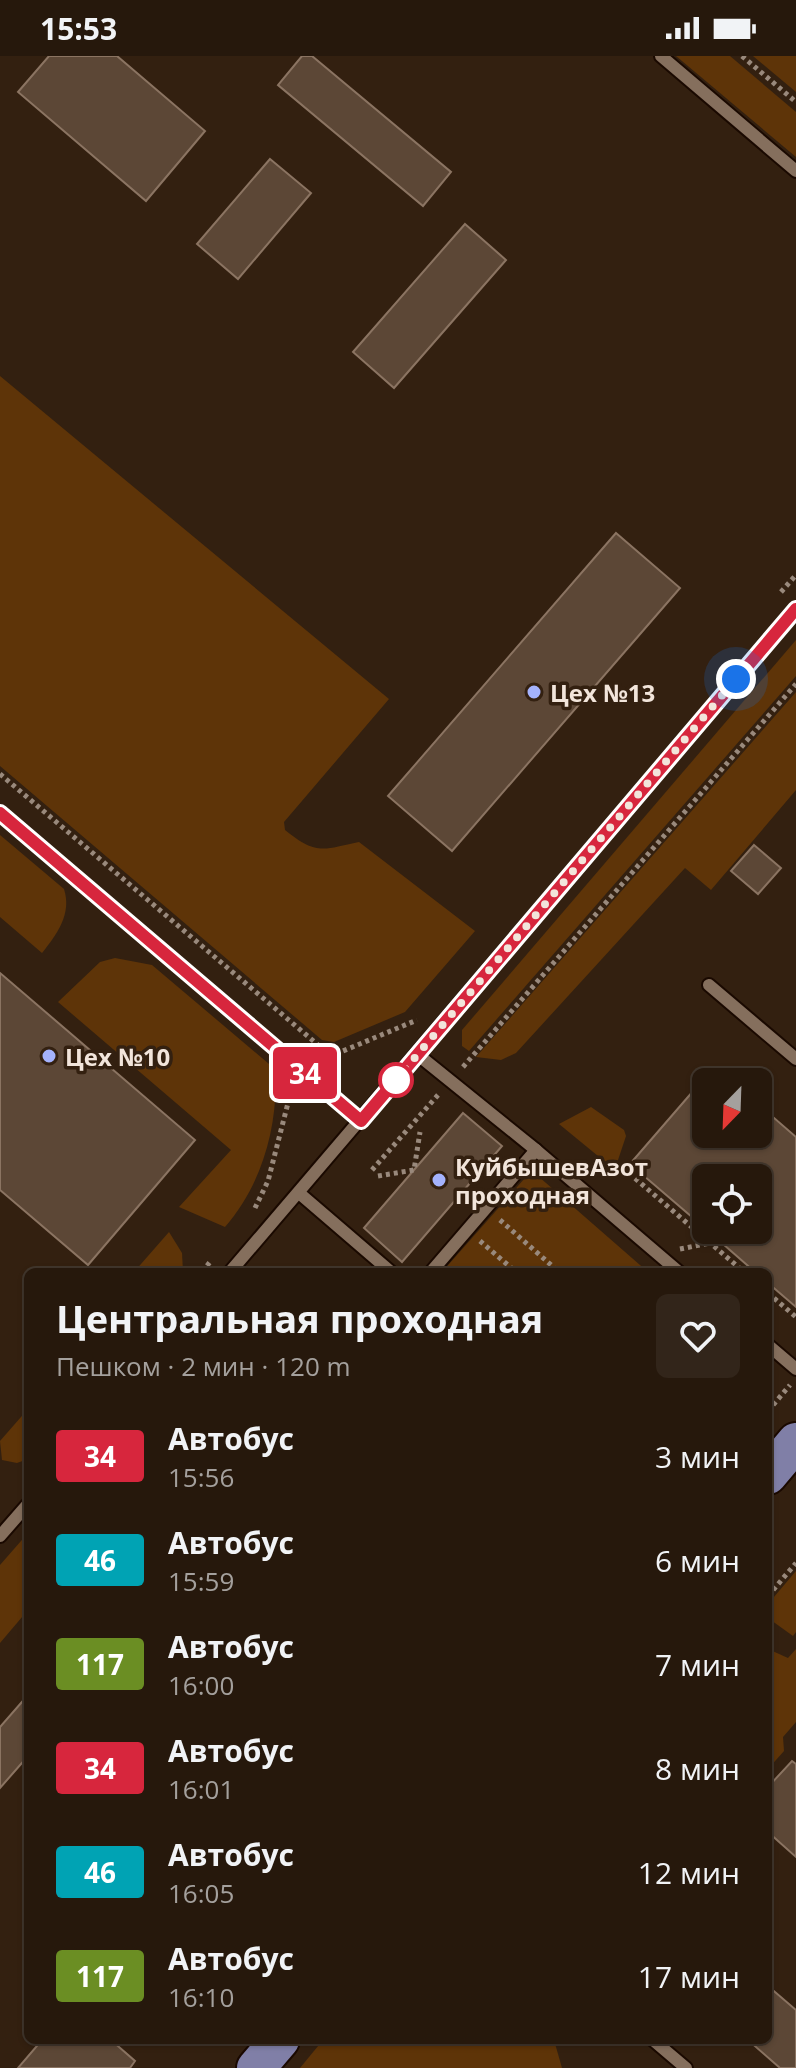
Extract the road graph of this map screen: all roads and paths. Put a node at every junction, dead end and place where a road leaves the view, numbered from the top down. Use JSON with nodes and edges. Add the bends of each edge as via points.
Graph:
{"nodes":[{"id":1,"x":661,"y":56,"type":"edge"},
{"id":2,"x":742,"y":56,"type":"edge"},
{"id":3,"x":796,"y":102,"type":"edge"},
{"id":4,"x":796,"y":171,"type":"edge"},
{"id":5,"x":796,"y":575,"type":"edge"},
{"id":6,"x":776,"y":599,"type":"dead end"},
{"id":7,"x":796,"y":609,"type":"edge"},
{"id":8,"x":796,"y":684,"type":"edge"},
{"id":9,"x":0,"y":774,"type":"edge"},
{"id":10,"x":0,"y":813,"type":"edge"},
{"id":11,"x":709,"y":985,"type":"dead end"},
{"id":12,"x":418,"y":1019,"type":"dead end"},
{"id":13,"x":417,"y":1054,"type":"junction"},
{"id":14,"x":796,"y":1059,"type":"edge"},
{"id":15,"x":451,"y":1080,"type":"junction"},
{"id":16,"x":289,"y":1099,"type":"dead end"},
{"id":17,"x":361,"y":1121,"type":"junction"},
{"id":18,"x":420,"y":1132,"type":"dead end"},
{"id":19,"x":536,"y":1150,"type":"junction"},
{"id":20,"x":623,"y":1168,"type":"dead end"},
{"id":21,"x":372,"y":1170,"type":"dead end"},
{"id":22,"x":378,"y":1176,"type":"dead end"},
{"id":23,"x":299,"y":1193,"type":"junction"},
{"id":24,"x":485,"y":1208,"type":"junction"},
{"id":25,"x":254,"y":1211,"type":"dead end"},
{"id":26,"x":219,"y":1252,"type":"dead end"},
{"id":27,"x":205,"y":1268,"type":"edge"},
{"id":28,"x":233,"y":1268,"type":"edge"},
{"id":29,"x":386,"y":1268,"type":"edge"},
{"id":30,"x":434,"y":1268,"type":"edge"},
{"id":31,"x":554,"y":1268,"type":"edge"},
{"id":32,"x":674,"y":1268,"type":"edge"},
{"id":33,"x":739,"y":1268,"type":"edge"},
{"id":34,"x":772,"y":1296,"type":"edge"},
{"id":35,"x":796,"y":1317,"type":"edge"},
{"id":36,"x":772,"y":1348,"type":"edge"},
{"id":37,"x":796,"y":1369,"type":"edge"},
{"id":38,"x":796,"y":1378,"type":"edge"},
{"id":39,"x":772,"y":1406,"type":"edge"},
{"id":40,"x":796,"y":1442,"type":"edge"},
{"id":41,"x":772,"y":1470,"type":"edge"},
{"id":42,"x":24,"y":1509,"type":"edge"},
{"id":43,"x":0,"y":1536,"type":"edge"},
{"id":44,"x":796,"y":1563,"type":"edge"},
{"id":45,"x":772,"y":1591,"type":"edge"},
{"id":46,"x":277,"y":2044,"type":"edge"},
{"id":47,"x":658,"y":2044,"type":"edge"},
{"id":48,"x":256,"y":2068,"type":"edge"},
{"id":49,"x":686,"y":2068,"type":"edge"}],
"edges":[{"from":1,"to":4,"type":"lane"},
{"from":2,"to":3,"type":"path"},
{"from":5,"to":6,"type":"path"},
{"from":7,"to":13,"type":"lane"},
{"from":8,"to":15,"type":"path"},
{"from":9,"to":12,"type":"path","via":[[331,1056]]},
{"from":10,"to":17,"type":"lane"},
{"from":11,"to":14,"type":"lane"},
{"from":13,"to":15,"type":"lane"},
{"from":13,"to":17,"type":"lane"},
{"from":15,"to":19,"type":"lane"},
{"from":15,"to":21,"type":"path"},
{"from":16,"to":25,"type":"path","via":[[268,1181]]},
{"from":17,"to":23,"type":"lane"},
{"from":18,"to":22,"type":"path","via":[[414,1170]]},
{"from":19,"to":24,"type":"lane"},
{"from":19,"to":32,"type":"lane"},
{"from":20,"to":33,"type":"path"},
{"from":23,"to":28,"type":"lane"},
{"from":23,"to":29,"type":"lane"},
{"from":24,"to":30,"type":"lane"},
{"from":24,"to":31,"type":"path"},
{"from":26,"to":27,"type":"path"},
{"from":34,"to":35,"type":"path"},
{"from":36,"to":37,"type":"lane"},
{"from":38,"to":39,"type":"path"},
{"from":40,"to":41,"type":"main road"},
{"from":42,"to":43,"type":"lane"},
{"from":44,"to":45,"type":"path"},
{"from":46,"to":48,"type":"main road"},
{"from":47,"to":49,"type":"lane"}]}
